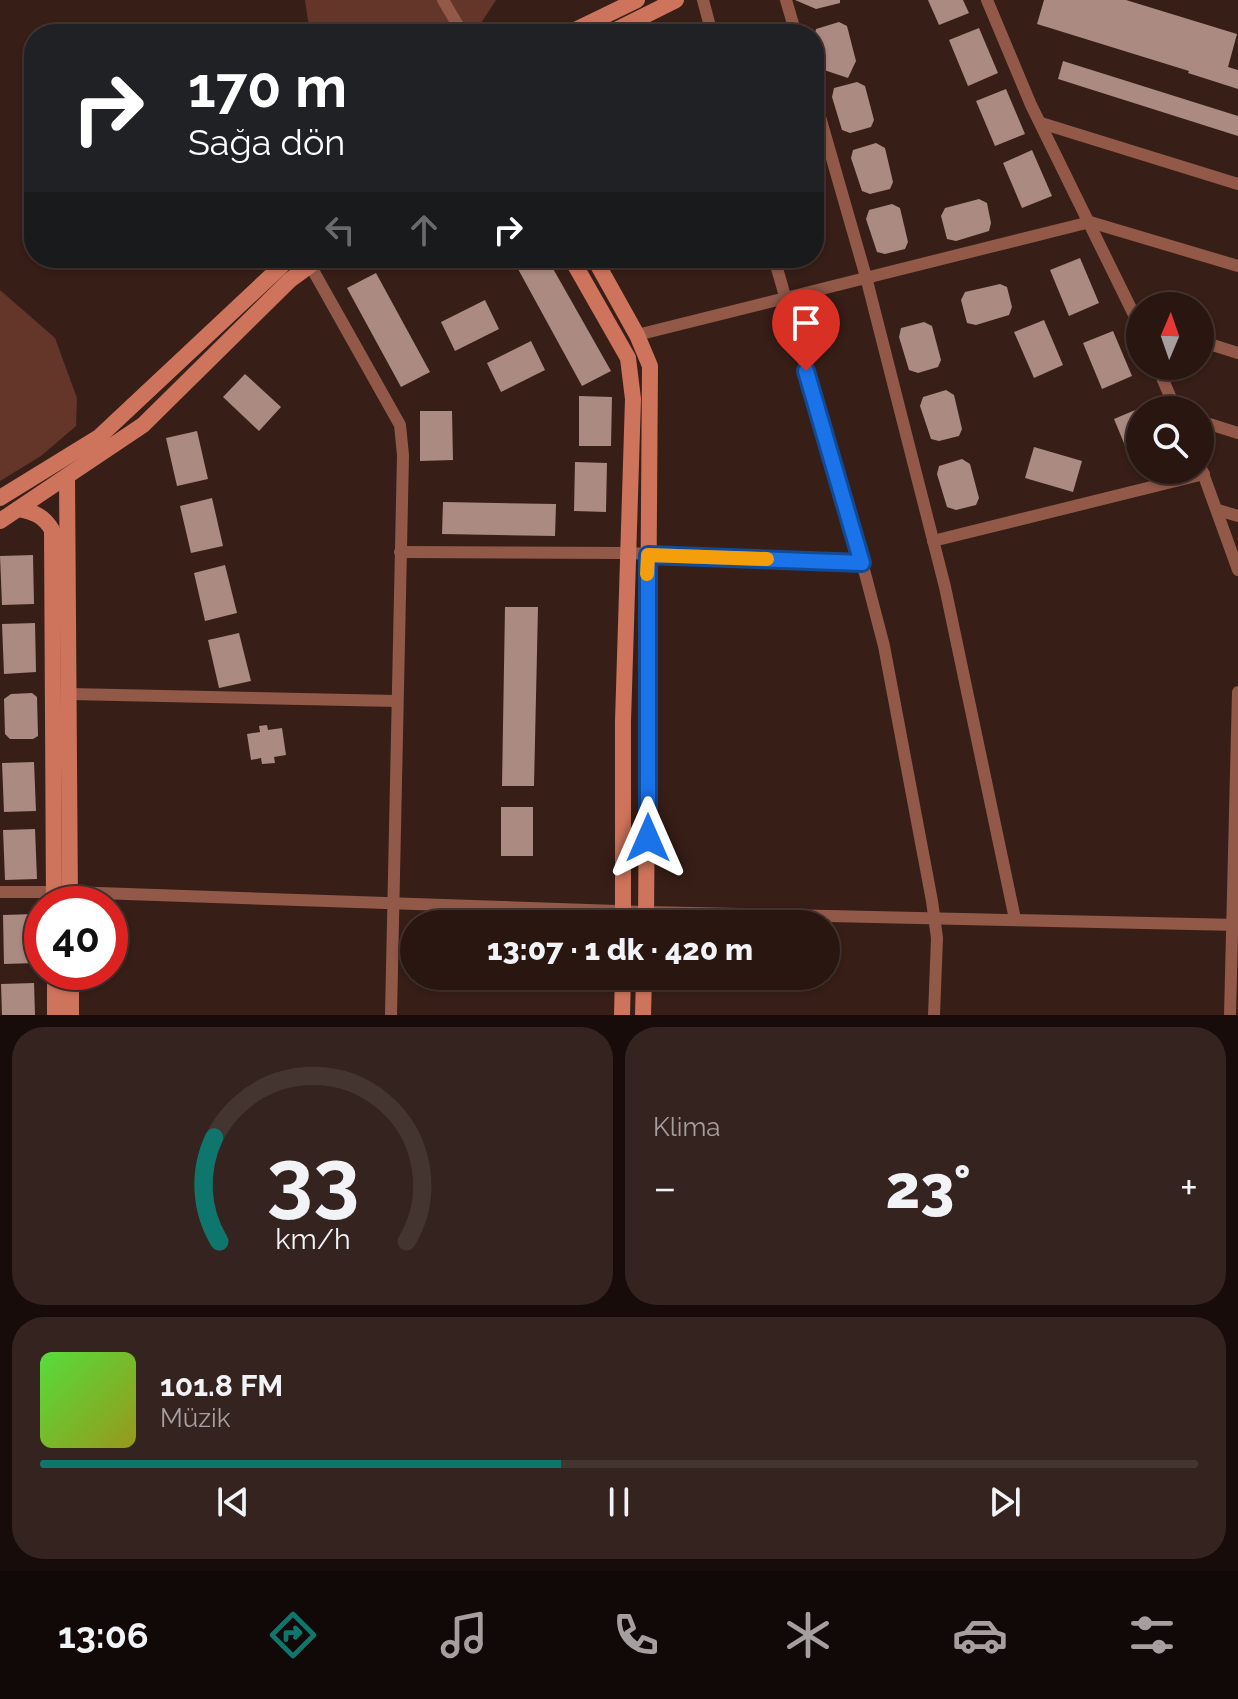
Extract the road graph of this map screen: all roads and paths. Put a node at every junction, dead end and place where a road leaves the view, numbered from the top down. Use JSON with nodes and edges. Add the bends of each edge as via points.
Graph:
{"nodes":[{"id":1,"x":443,"y":0,"type":"edge"},
{"id":2,"x":637,"y":0,"type":"edge"},
{"id":3,"x":676,"y":0,"type":"edge"},
{"id":4,"x":703,"y":0,"type":"edge"},
{"id":5,"x":786,"y":0,"type":"edge"},
{"id":6,"x":987,"y":0,"type":"edge"},
{"id":7,"x":457,"y":24,"type":"edge"},
{"id":8,"x":588,"y":24,"type":"edge"},
{"id":9,"x":628,"y":24,"type":"edge"},
{"id":10,"x":709,"y":24,"type":"edge"},
{"id":11,"x":793,"y":24,"type":"edge"},
{"id":12,"x":1041,"y":123,"type":"junction"},
{"id":13,"x":824,"y":131,"type":"edge"},
{"id":14,"x":1238,"y":184,"type":"edge"},
{"id":15,"x":1090,"y":222,"type":"junction"},
{"id":16,"x":1238,"y":266,"type":"edge"},
{"id":17,"x":279,"y":268,"type":"edge"},
{"id":18,"x":307,"y":268,"type":"edge"},
{"id":19,"x":318,"y":268,"type":"edge"},
{"id":20,"x":577,"y":268,"type":"edge"},
{"id":21,"x":600,"y":268,"type":"edge"},
{"id":22,"x":777,"y":268,"type":"edge"},
{"id":23,"x":866,"y":277,"type":"junction"},
{"id":24,"x":1126,"y":296,"type":"edge"},
{"id":25,"x":785,"y":297,"type":"junction"},
{"id":26,"x":637,"y":335,"type":"junction"},
{"id":27,"x":1214,"y":345,"type":"edge"},
{"id":28,"x":1238,"y":353,"type":"edge"},
{"id":29,"x":1214,"y":425,"type":"edge"},
{"id":30,"x":1238,"y":433,"type":"edge"},
{"id":31,"x":67,"y":477,"type":"junction"},
{"id":32,"x":1146,"y":484,"type":"edge"},
{"id":33,"x":1208,"y":484,"type":"edge"},
{"id":34,"x":0,"y":498,"type":"edge"},
{"id":35,"x":18,"y":509,"type":"junction"},
{"id":36,"x":1218,"y":510,"type":"junction"},
{"id":37,"x":1238,"y":516,"type":"edge"},
{"id":38,"x":0,"y":521,"type":"edge"},
{"id":39,"x":933,"y":541,"type":"junction"},
{"id":40,"x":400,"y":552,"type":"junction"},
{"id":41,"x":627,"y":553,"type":"junction"},
{"id":42,"x":648,"y":555,"type":"junction"},
{"id":43,"x":862,"y":563,"type":"junction"},
{"id":44,"x":1238,"y":570,"type":"edge"},
{"id":45,"x":1238,"y":692,"type":"edge"},
{"id":46,"x":70,"y":694,"type":"junction"},
{"id":47,"x":396,"y":701,"type":"junction"},
{"id":48,"x":1237,"y":762,"type":"edge"},
{"id":49,"x":62,"y":886,"type":"edge"},
{"id":50,"x":62,"y":886,"type":"edge"},
{"id":51,"x":0,"y":892,"type":"edge"},
{"id":52,"x":24,"y":894,"type":"edge"},
{"id":53,"x":128,"y":899,"type":"edge"},
{"id":54,"x":393,"y":903,"type":"junction"},
{"id":55,"x":508,"y":910,"type":"edge"},
{"id":56,"x":623,"y":910,"type":"edge"},
{"id":57,"x":646,"y":910,"type":"edge"},
{"id":58,"x":840,"y":917,"type":"edge"},
{"id":59,"x":934,"y":917,"type":"junction"},
{"id":60,"x":1015,"y":919,"type":"junction"},
{"id":61,"x":1235,"y":924,"type":"edge"},
{"id":62,"x":55,"y":990,"type":"edge"},
{"id":63,"x":71,"y":990,"type":"edge"},
{"id":64,"x":623,"y":990,"type":"edge"},
{"id":65,"x":644,"y":990,"type":"edge"},
{"id":66,"x":55,"y":1015,"type":"edge"},
{"id":67,"x":71,"y":1015,"type":"edge"},
{"id":68,"x":391,"y":1015,"type":"edge"},
{"id":69,"x":622,"y":1015,"type":"edge"},
{"id":70,"x":643,"y":1015,"type":"edge"},
{"id":71,"x":934,"y":1015,"type":"edge"},
{"id":72,"x":1230,"y":1015,"type":"edge"}],
"edges":[{"from":1,"to":7,"type":"street"},
{"from":2,"to":8,"type":"street"},
{"from":3,"to":9,"type":"street"},
{"from":4,"to":10,"type":"street"},
{"from":5,"to":11,"type":"street"},
{"from":6,"to":12,"type":"street"},
{"from":12,"to":14,"type":"street"},
{"from":12,"to":15,"type":"street"},
{"from":13,"to":23,"type":"street"},
{"from":15,"to":16,"type":"street"},
{"from":15,"to":23,"type":"street"},
{"from":15,"to":24,"type":"street"},
{"from":17,"to":34,"type":"street","via":[[99,437]]},
{"from":18,"to":31,"type":"street","via":[[143,425]]},
{"from":19,"to":40,"type":"street","via":[[400,425]]},
{"from":20,"to":41,"type":"street","via":[[631,369]]},
{"from":21,"to":26,"type":"street"},
{"from":22,"to":25,"type":"street"},
{"from":23,"to":25,"type":"street"},
{"from":23,"to":39,"type":"street"},
{"from":25,"to":26,"type":"street"},
{"from":25,"to":43,"type":"street"},
{"from":26,"to":42,"type":"street","via":[[650,366]]},
{"from":27,"to":28,"type":"street"},
{"from":29,"to":30,"type":"street"},
{"from":31,"to":35,"type":"street"},
{"from":31,"to":46,"type":"street"},
{"from":32,"to":39,"type":"street"},
{"from":33,"to":36,"type":"street"},
{"from":35,"to":38,"type":"street"},
{"from":35,"to":49,"type":"street","via":[[33,511],[52,530]]},
{"from":36,"to":37,"type":"street"},
{"from":36,"to":44,"type":"street"},
{"from":39,"to":60,"type":"street"},
{"from":40,"to":41,"type":"street"},
{"from":40,"to":47,"type":"street"},
{"from":41,"to":42,"type":"street"},
{"from":41,"to":56,"type":"street"},
{"from":42,"to":43,"type":"street"},
{"from":42,"to":57,"type":"street"},
{"from":43,"to":59,"type":"street","via":[[884,646]]},
{"from":45,"to":48,"type":"street"},
{"from":46,"to":47,"type":"street"},
{"from":46,"to":50,"type":"street"},
{"from":47,"to":54,"type":"street"},
{"from":48,"to":61,"type":"street"},
{"from":51,"to":52,"type":"street"},
{"from":53,"to":54,"type":"street"},
{"from":54,"to":55,"type":"street"},
{"from":54,"to":68,"type":"street"},
{"from":58,"to":59,"type":"street"},
{"from":59,"to":60,"type":"street"},
{"from":59,"to":71,"type":"street"},
{"from":60,"to":61,"type":"street"},
{"from":61,"to":72,"type":"street"},
{"from":62,"to":66,"type":"street"},
{"from":63,"to":67,"type":"street"},
{"from":64,"to":69,"type":"street"},
{"from":65,"to":70,"type":"street"}]}
